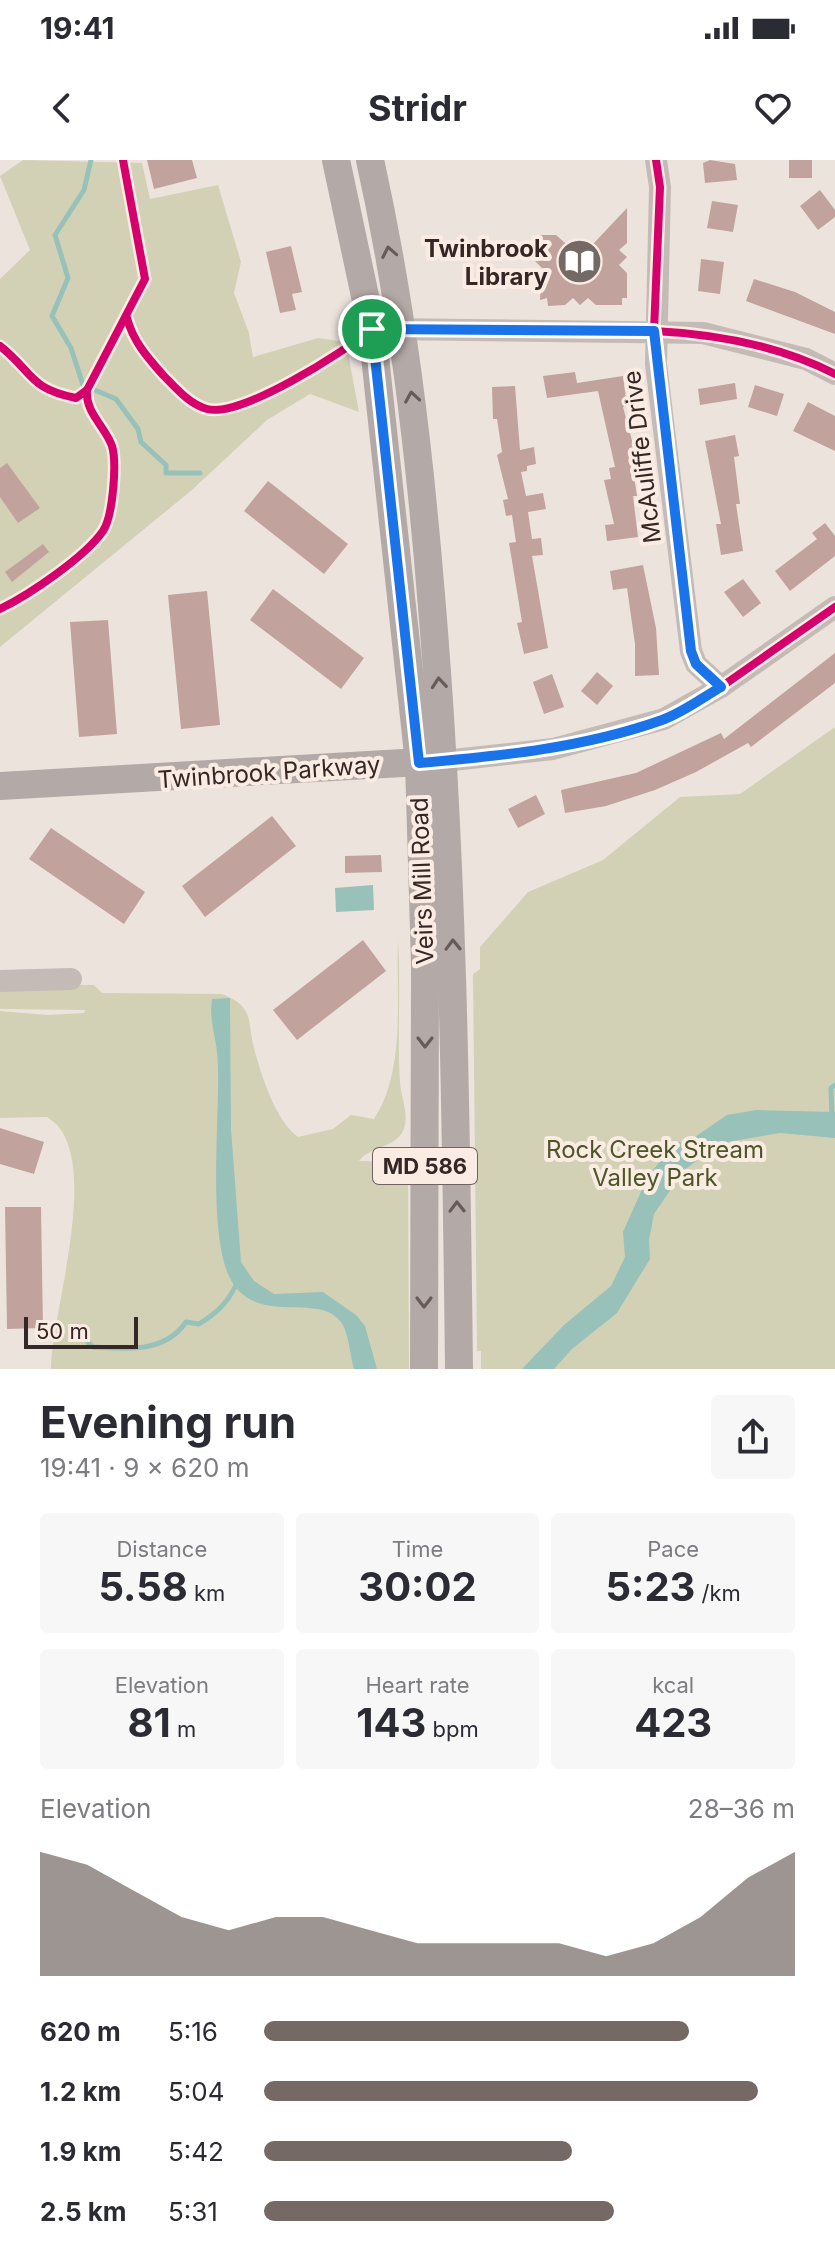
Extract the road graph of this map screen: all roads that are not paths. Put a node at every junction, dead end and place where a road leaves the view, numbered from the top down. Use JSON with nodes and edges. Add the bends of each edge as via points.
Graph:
{"nodes":[{"id":1,"x":336,"y":160,"type":"edge"},
{"id":2,"x":370,"y":160,"type":"edge"},
{"id":3,"x":656,"y":160,"type":"edge"},
{"id":4,"x":372,"y":329,"type":"junction"},
{"id":5,"x":401,"y":329,"type":"junction"},
{"id":6,"x":654,"y":331,"type":"junction"},
{"id":7,"x":835,"y":374,"type":"edge"},
{"id":8,"x":835,"y":607,"type":"edge"},
{"id":9,"x":721,"y":687,"type":"junction"},
{"id":10,"x":432,"y":762,"type":"junction"},
{"id":11,"x":0,"y":786,"type":"edge"},
{"id":12,"x":71,"y":979,"type":"dead end"},
{"id":13,"x":0,"y":981,"type":"edge"},
{"id":14,"x":424,"y":1369,"type":"edge"},
{"id":15,"x":459,"y":1369,"type":"edge"}],
"edges":[{"from":1,"to":4,"type":"main road","name":"Veirs Mill Road","number":"MD 586"},
{"from":5,"to":2,"type":"main road","name":"Veirs Mill Road","number":"MD 586","one_way":true},
{"from":3,"to":6,"type":"street","name":"McAuliffe Drive","via":[[660,187]]},
{"from":4,"to":5,"type":"street"},
{"from":4,"to":10,"type":"main road","name":"Veirs Mill Road","number":"MD 586"},
{"from":5,"to":6,"type":"street"},
{"from":10,"to":5,"type":"main road","name":"Veirs Mill Road","number":"MD 586","one_way":true,"via":[[417,425]]},
{"from":6,"to":7,"type":"street","via":[[703,333],[806,359]]},
{"from":6,"to":9,"type":"street","name":"McAuliffe Drive","via":[[691,651],[696,664]]},
{"from":8,"to":9,"type":"street","name":"Twinbrook Parkway"},
{"from":9,"to":10,"type":"street","name":"Twinbrook Parkway","via":[[664,719],[591,740]]},
{"from":10,"to":11,"type":"main road","name":"Twinbrook Parkway"},
{"from":10,"to":14,"type":"main road","name":"Veirs Mill Road","number":"MD 586","one_way":true,"via":[[425,964]]},
{"from":15,"to":10,"type":"main road","name":"Veirs Mill Road","number":"MD 586","one_way":true,"via":[[453,936]]},
{"from":12,"to":13,"type":"street"}]}
